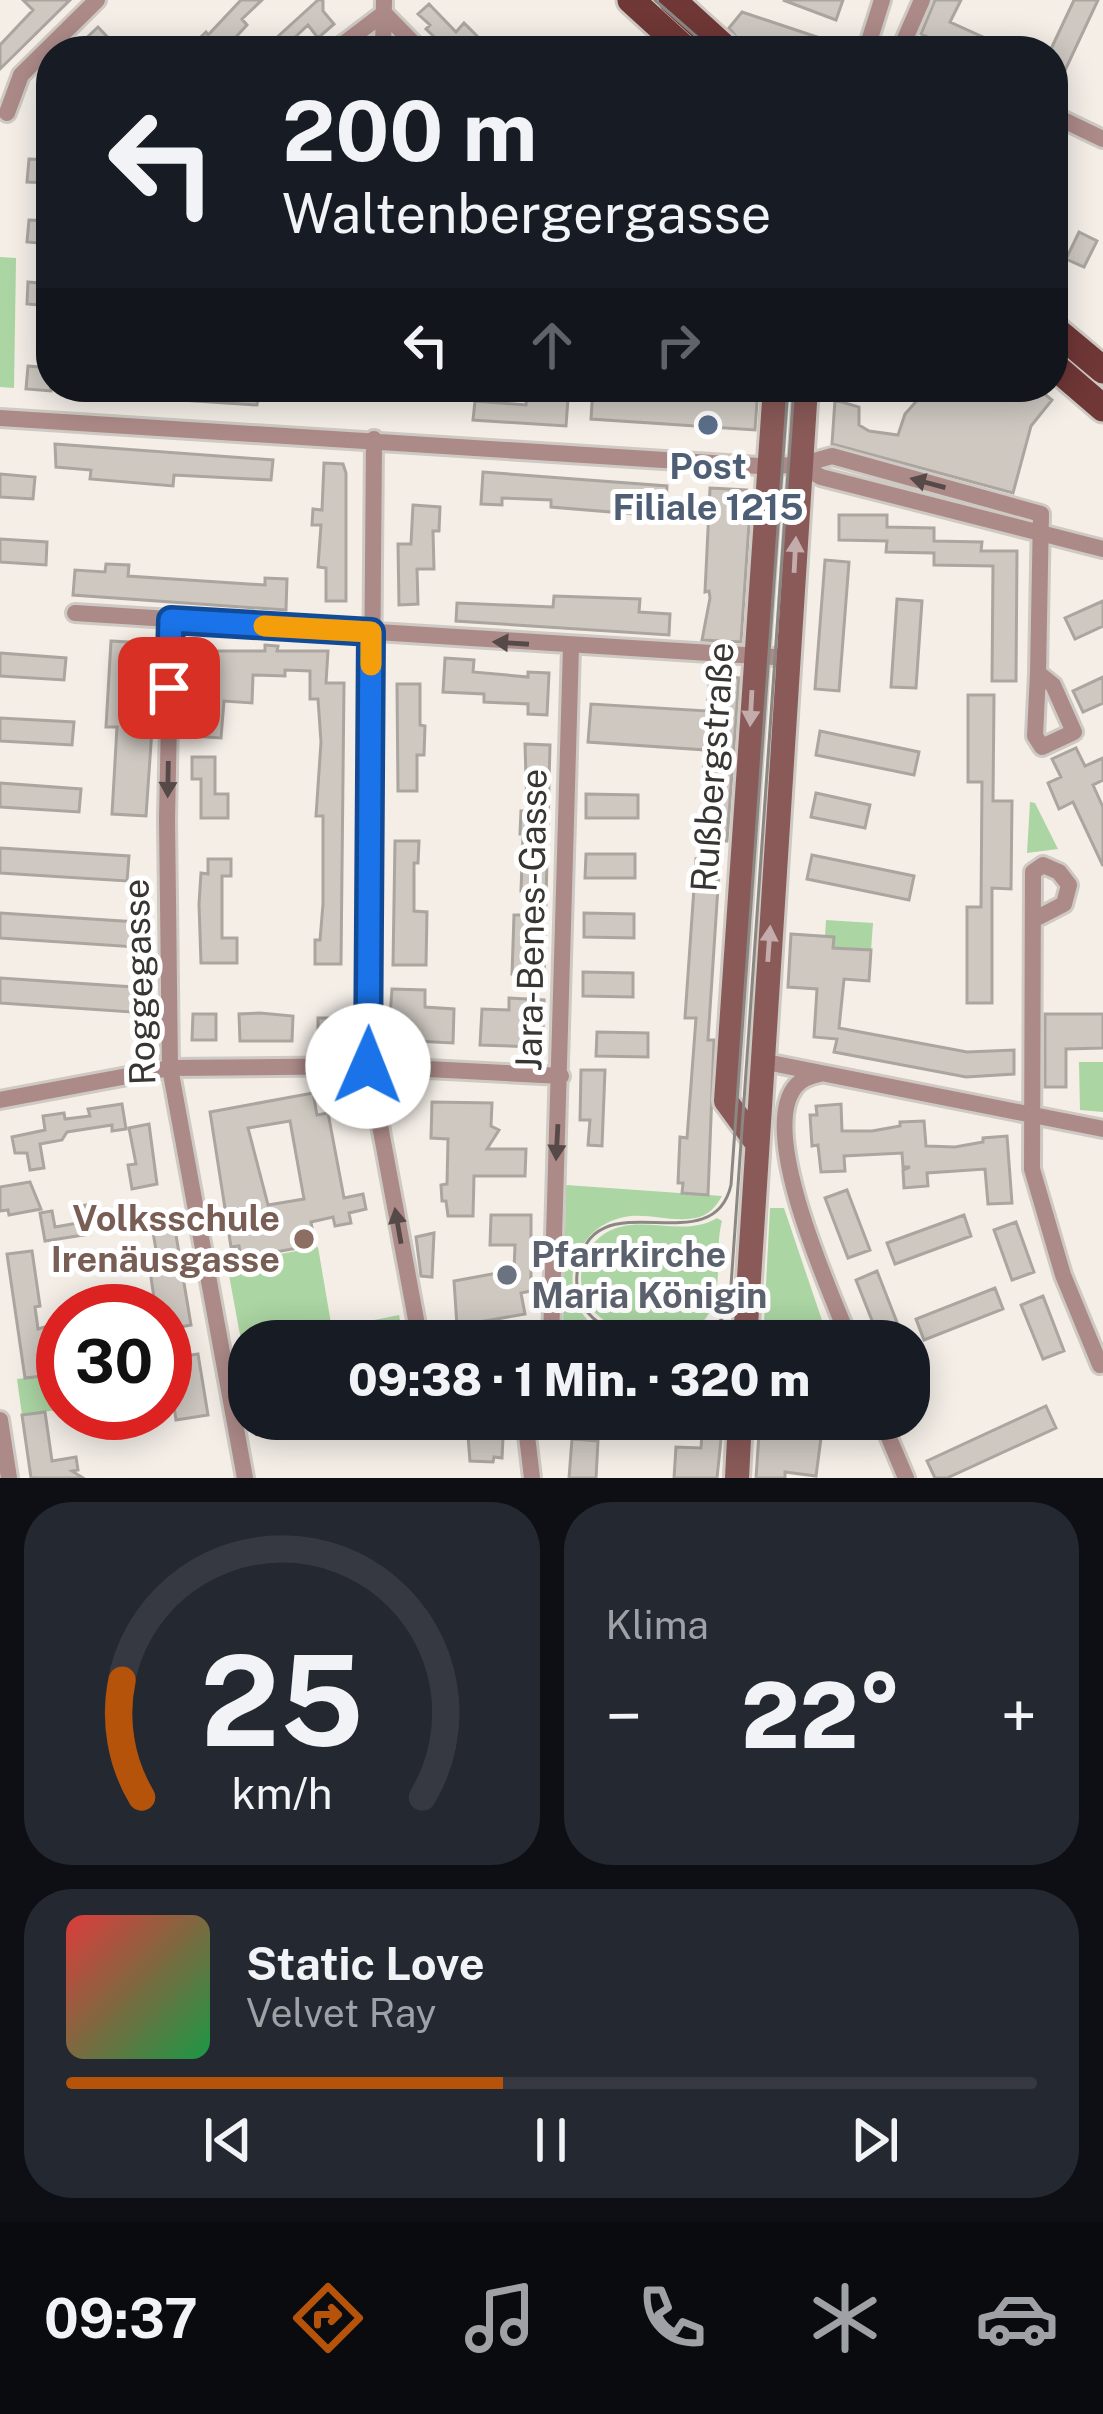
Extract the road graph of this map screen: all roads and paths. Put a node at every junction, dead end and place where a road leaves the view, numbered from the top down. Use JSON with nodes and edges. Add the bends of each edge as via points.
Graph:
{"nodes":[{"id":1,"x":98,"y":0,"type":"edge"},
{"id":2,"x":631,"y":0,"type":"edge"},
{"id":3,"x":672,"y":0,"type":"edge"},
{"id":4,"x":882,"y":0,"type":"edge"},
{"id":5,"x":922,"y":0,"type":"edge"},
{"id":6,"x":384,"y":6,"type":"edge"},
{"id":7,"x":61,"y":36,"type":"edge"},
{"id":8,"x":351,"y":36,"type":"edge"},
{"id":9,"x":383,"y":36,"type":"edge"},
{"id":10,"x":409,"y":36,"type":"edge"},
{"id":11,"x":671,"y":36,"type":"edge"},
{"id":12,"x":712,"y":36,"type":"edge"},
{"id":13,"x":870,"y":36,"type":"edge"},
{"id":14,"x":910,"y":36,"type":"edge"},
{"id":15,"x":36,"y":60,"type":"edge"},
{"id":16,"x":7,"y":113,"type":"dead end"},
{"id":17,"x":1068,"y":122,"type":"edge"},
{"id":18,"x":1103,"y":139,"type":"edge"},
{"id":19,"x":1068,"y":341,"type":"edge"},
{"id":20,"x":1103,"y":370,"type":"edge"},
{"id":21,"x":1068,"y":378,"type":"edge"},
{"id":22,"x":774,"y":402,"type":"edge"},
{"id":23,"x":805,"y":402,"type":"edge"},
{"id":24,"x":1103,"y":408,"type":"edge"},
{"id":25,"x":0,"y":418,"type":"edge"},
{"id":26,"x":374,"y":439,"type":"junction"},
{"id":27,"x":800,"y":465,"type":"junction"},
{"id":28,"x":771,"y":466,"type":"junction"},
{"id":29,"x":1040,"y":534,"type":"junction"},
{"id":30,"x":1103,"y":549,"type":"edge"},
{"id":31,"x":75,"y":614,"type":"dead end"},
{"id":32,"x":171,"y":620,"type":"junction"},
{"id":33,"x":371,"y":632,"type":"junction"},
{"id":34,"x":571,"y":647,"type":"junction"},
{"id":35,"x":754,"y":657,"type":"junction"},
{"id":36,"x":790,"y":658,"type":"junction"},
{"id":37,"x":1038,"y":674,"type":"junction"},
{"id":38,"x":1034,"y":919,"type":"dead end"},
{"id":39,"x":761,"y":1061,"type":"junction"},
{"id":40,"x":368,"y":1066,"type":"junction"},
{"id":41,"x":170,"y":1069,"type":"junction"},
{"id":42,"x":821,"y":1074,"type":"junction"},
{"id":43,"x":561,"y":1076,"type":"junction"},
{"id":44,"x":0,"y":1100,"type":"edge"},
{"id":45,"x":1030,"y":1114,"type":"junction"},
{"id":46,"x":1103,"y":1129,"type":"edge"},
{"id":47,"x":755,"y":1142,"type":"junction"},
{"id":48,"x":784,"y":1147,"type":"junction"},
{"id":49,"x":417,"y":1320,"type":"edge"},
{"id":50,"x":551,"y":1320,"type":"edge"},
{"id":51,"x":746,"y":1320,"type":"edge"},
{"id":52,"x":842,"y":1320,"type":"edge"},
{"id":53,"x":1100,"y":1365,"type":"edge"},
{"id":54,"x":0,"y":1420,"type":"edge"},
{"id":55,"x":527,"y":1440,"type":"edge"},
{"id":56,"x":739,"y":1440,"type":"edge"},
{"id":57,"x":890,"y":1440,"type":"edge"},
{"id":58,"x":9,"y":1478,"type":"edge"},
{"id":59,"x":245,"y":1478,"type":"edge"},
{"id":60,"x":532,"y":1478,"type":"edge"},
{"id":61,"x":736,"y":1478,"type":"edge"},
{"id":62,"x":906,"y":1478,"type":"edge"}],
"edges":[{"from":1,"to":7,"type":"street"},
{"from":2,"to":11,"type":"main road"},
{"from":3,"to":12,"type":"main road"},
{"from":4,"to":13,"type":"street"},
{"from":5,"to":14,"type":"street"},
{"from":6,"to":8,"type":"street"},
{"from":6,"to":9,"type":"street"},
{"from":6,"to":10,"type":"street"},
{"from":15,"to":16,"type":"street","via":[[21,75]]},
{"from":17,"to":18,"type":"street"},
{"from":19,"to":20,"type":"main road"},
{"from":21,"to":24,"type":"main road"},
{"from":22,"to":28,"type":"street","name":"Rußbergstraße"},
{"from":23,"to":27,"type":"street","name":"Rußbergstraße"},
{"from":25,"to":26,"type":"street"},
{"from":26,"to":28,"type":"street"},
{"from":26,"to":33,"type":"street"},
{"from":27,"to":28,"type":"street"},
{"from":27,"to":29,"type":"street"},
{"from":29,"to":27,"type":"street","one_way":true,"via":[[1041,514],[832,456]]},
{"from":36,"to":27,"type":"street","name":"Rußbergstraße","one_way":true},
{"from":28,"to":35,"type":"street","name":"Rußbergstraße"},
{"from":29,"to":30,"type":"street"},
{"from":29,"to":37,"type":"street"},
{"from":31,"to":32,"type":"street"},
{"from":32,"to":33,"type":"street"},
{"from":32,"to":41,"type":"street","name":"Roggegasse","one_way":true},
{"from":34,"to":33,"type":"street","one_way":true},
{"from":33,"to":40,"type":"street"},
{"from":34,"to":35,"type":"street"},
{"from":34,"to":43,"type":"street","name":"Jara-Benes-Gasse"},
{"from":35,"to":36,"type":"street"},
{"from":35,"to":47,"type":"street","name":"Rußbergstraße","one_way":true,"via":[[726,1101]]},
{"from":39,"to":36,"type":"street","name":"Rußbergstraße","one_way":true},
{"from":37,"to":37,"type":"street","via":[[1035,736],[1042,747],[1074,732],[1053,685]]},
{"from":38,"to":45,"type":"street"},
{"from":39,"to":42,"type":"street"},
{"from":39,"to":47,"type":"street","name":"Rußbergstraße"},
{"from":40,"to":41,"type":"street"},
{"from":40,"to":43,"type":"street"},
{"from":49,"to":40,"type":"street","one_way":true},
{"from":41,"to":44,"type":"street"},
{"from":41,"to":59,"type":"street","name":"Roggegasse"},
{"from":42,"to":45,"type":"street"},
{"from":42,"to":48,"type":"street","via":[[792,1090]]},
{"from":43,"to":50,"type":"street","name":"Jara-Benes-Gasse","one_way":true},
{"from":45,"to":46,"type":"street"},
{"from":45,"to":53,"type":"street","via":[[1032,1169],[1049,1235]]},
{"from":47,"to":48,"type":"street"},
{"from":47,"to":51,"type":"street","name":"Rußbergstraße"},
{"from":48,"to":52,"type":"street"},
{"from":54,"to":58,"type":"street"},
{"from":55,"to":60,"type":"street"},
{"from":56,"to":61,"type":"street"},
{"from":57,"to":62,"type":"street"}]}
